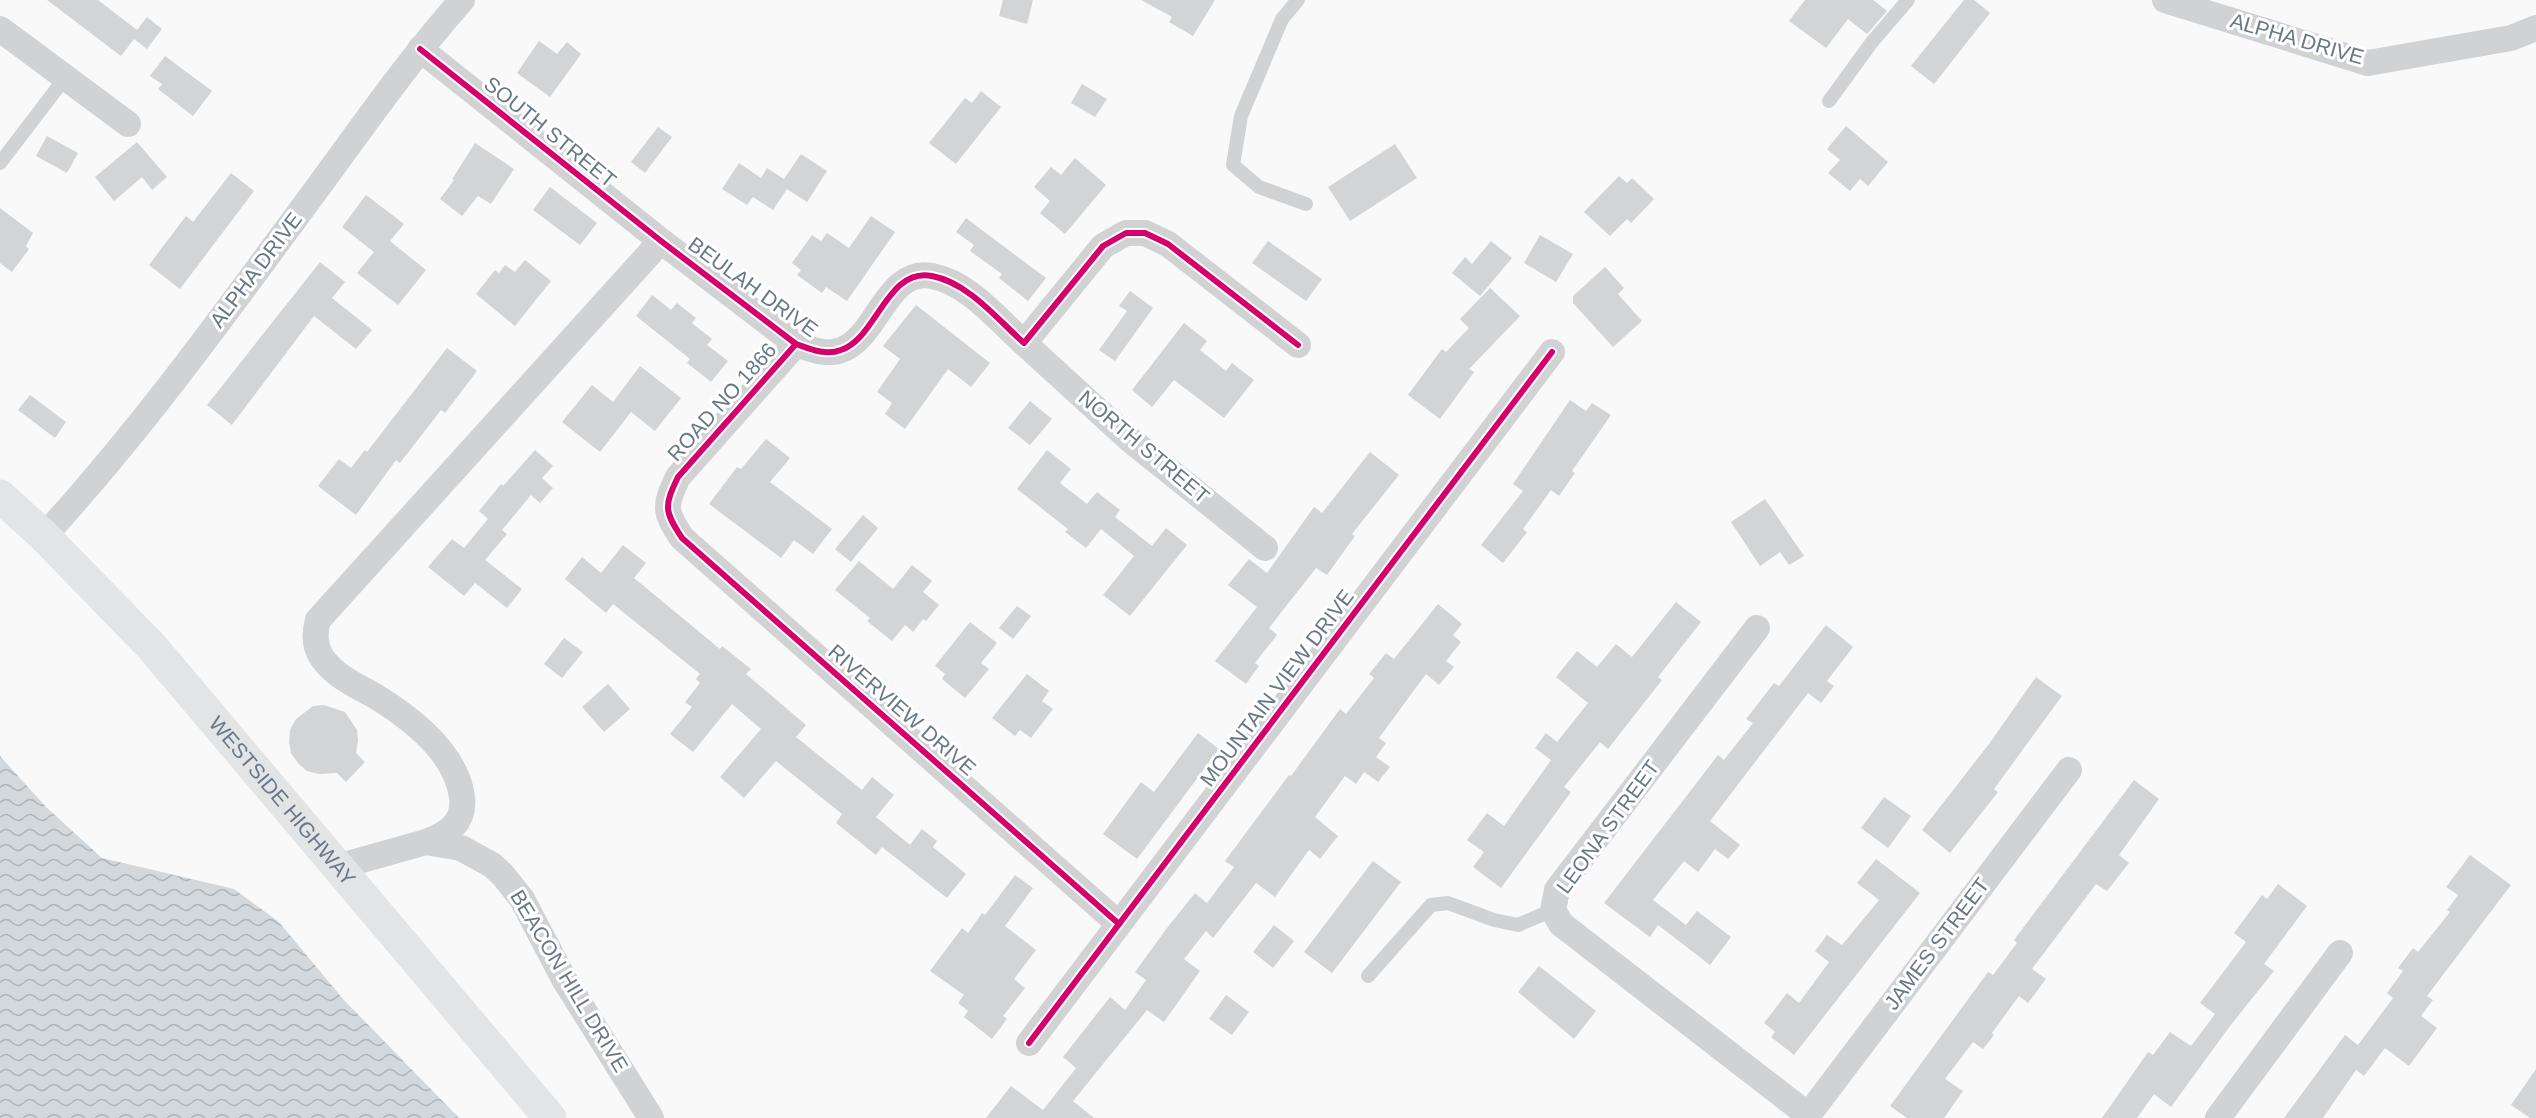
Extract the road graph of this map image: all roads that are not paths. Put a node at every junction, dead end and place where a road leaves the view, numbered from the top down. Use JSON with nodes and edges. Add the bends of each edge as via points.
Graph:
{"nodes":[{"id":1,"x":462,"y":0,"type":"edge"},
{"id":2,"x":1298,"y":0,"type":"edge"},
{"id":3,"x":1908,"y":0,"type":"edge"},
{"id":4,"x":2165,"y":0,"type":"edge"},
{"id":5,"x":2536,"y":28,"type":"edge"},
{"id":6,"x":0,"y":29,"type":"edge"},
{"id":7,"x":420,"y":49,"type":"junction"},
{"id":8,"x":66,"y":78,"type":"junction"},
{"id":9,"x":1829,"y":101,"type":"dead end"},
{"id":10,"x":128,"y":124,"type":"dead end"},
{"id":11,"x":0,"y":163,"type":"edge"},
{"id":12,"x":1306,"y":204,"type":"dead end"},
{"id":13,"x":661,"y":241,"type":"junction"},
{"id":14,"x":1024,"y":343,"type":"junction"},
{"id":15,"x":796,"y":344,"type":"junction"},
{"id":16,"x":1298,"y":345,"type":"dead end"},
{"id":17,"x":1552,"y":352,"type":"dead end"},
{"id":18,"x":0,"y":496,"type":"edge"},
{"id":19,"x":668,"y":517,"type":"joint"},
{"id":20,"x":44,"y":536,"type":"junction"},
{"id":21,"x":1266,"y":548,"type":"dead end"},
{"id":22,"x":1757,"y":628,"type":"dead end"},
{"id":23,"x":2069,"y":770,"type":"dead end"},
{"id":24,"x":426,"y":842,"type":"junction"},
{"id":25,"x":337,"y":867,"type":"junction"},
{"id":26,"x":1553,"y":910,"type":"junction"},
{"id":27,"x":1119,"y":924,"type":"junction"},
{"id":28,"x":2340,"y":953,"type":"dead end"},
{"id":29,"x":1368,"y":976,"type":"dead end"},
{"id":30,"x":1029,"y":1043,"type":"dead end"},
{"id":31,"x":1807,"y":1117,"type":"edge"},
{"id":32,"x":550,"y":1118,"type":"edge"},
{"id":33,"x":651,"y":1118,"type":"edge"},
{"id":34,"x":2218,"y":1118,"type":"edge"}],
"edges":[{"from":1,"to":7,"type":"street","name":"ALPHA DRIVE"},
{"from":2,"to":12,"type":"lane","via":[[1282,19],[1241,116],[1233,165],[1259,187]]},
{"from":3,"to":9,"type":"lane"},
{"from":4,"to":5,"type":"street","name":"ALPHA DRIVE","via":[[2368,63],[2511,38]]},
{"from":6,"to":8,"type":"street"},
{"from":7,"to":13,"type":"street","name":"SOUTH STREET"},
{"from":7,"to":20,"type":"street","name":"ALPHA DRIVE","via":[[114,458]]},
{"from":8,"to":10,"type":"street"},
{"from":8,"to":11,"type":"lane"},
{"from":13,"to":15,"type":"street","name":"BEULAH DRIVE"},
{"from":13,"to":24,"type":"street","name":"BEULAH DRIVE","via":[[318,620],[315,640],[323,659],[346,680],[402,715],[450,762],[461,790],[460,816],[451,830]]},
{"from":14,"to":15,"type":"street","name":"BEULAH DRIVE","via":[[969,293],[932,275],[909,278],[863,334],[841,350],[816,352]]},
{"from":14,"to":16,"type":"street","via":[[1103,246],[1126,233],[1145,233],[1168,244]]},
{"from":14,"to":21,"type":"street","name":"NORTH STREET","via":[[1128,438]]},
{"from":15,"to":19,"type":"street","name":"ROAD NO 1866","via":[[678,477],[666,501]]},
{"from":17,"to":27,"type":"street","name":"MOUNTAIN VIEW DRIVE"},
{"from":18,"to":20,"type":"main road","name":"WESTSIDE HIGHWAY"},
{"from":19,"to":27,"type":"street","name":"RIVERVIEW DRIVE","via":[[682,538]]},
{"from":20,"to":25,"type":"main road","name":"WESTSIDE HIGHWAY","via":[[152,647]]},
{"from":22,"to":26,"type":"street","name":"LEONA STREET","via":[[1557,890]]},
{"from":23,"to":31,"type":"street","name":"JAMES STREET"},
{"from":24,"to":25,"type":"street","name":"BEACON HILL DRIVE"},
{"from":24,"to":33,"type":"street","name":"BEACON HILL DRIVE","via":[[451,845],[471,853],[512,885],[564,979]]},
{"from":25,"to":32,"type":"main road","name":"WESTSIDE HIGHWAY"},
{"from":26,"to":29,"type":"lane","via":[[1518,925],[1448,903],[1431,905]]},
{"from":26,"to":31,"type":"street","name":"LEONA STREET","via":[[1561,924]]},
{"from":27,"to":30,"type":"street","name":"MOUNTAIN VIEW DRIVE"},
{"from":28,"to":34,"type":"street"}]}
